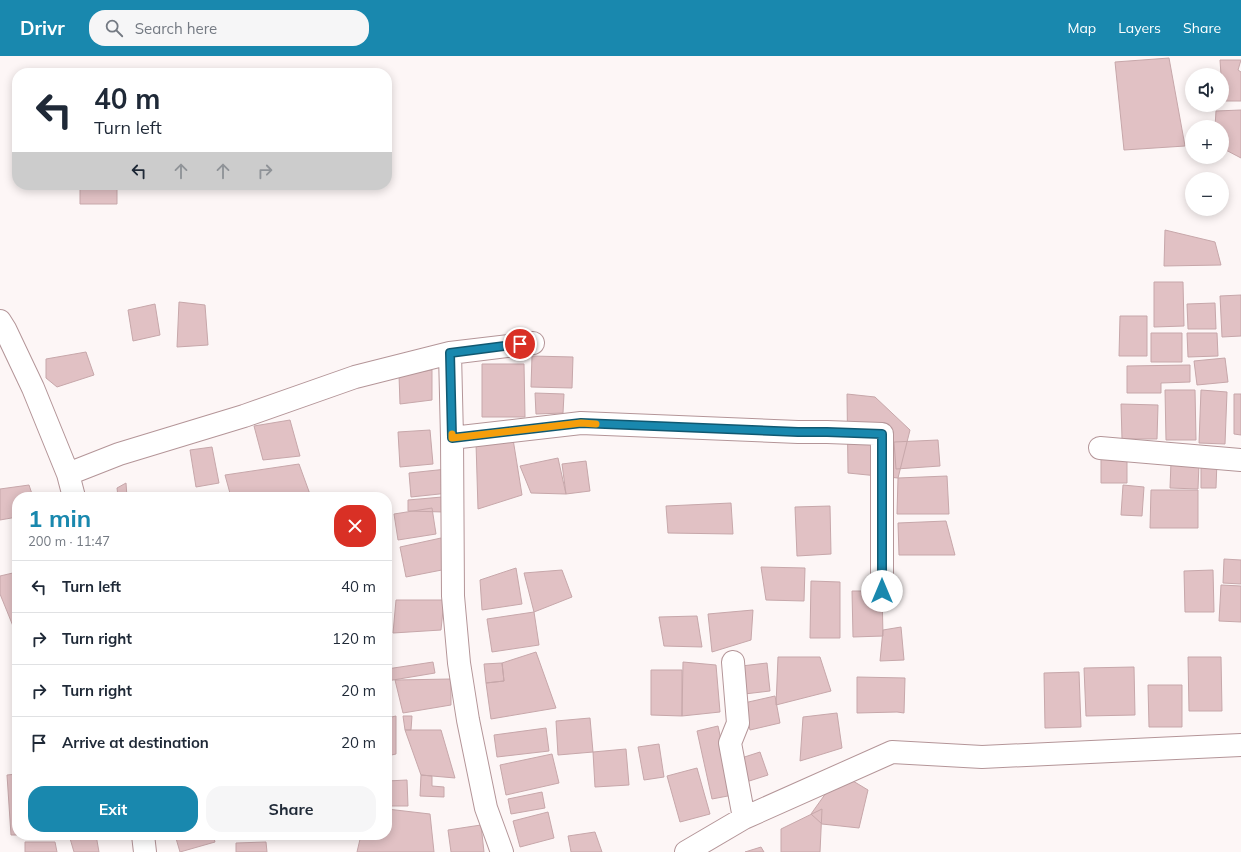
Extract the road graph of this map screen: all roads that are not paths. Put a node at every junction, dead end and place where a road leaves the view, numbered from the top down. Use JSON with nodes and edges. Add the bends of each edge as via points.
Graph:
{"nodes":[{"id":1,"x":0,"y":321,"type":"edge"},
{"id":2,"x":533,"y":343,"type":"dead end"},
{"id":3,"x":450,"y":353,"type":"junction"},
{"id":4,"x":452,"y":438,"type":"junction"},
{"id":5,"x":1100,"y":448,"type":"dead end"},
{"id":6,"x":1241,"y":460,"type":"edge"},
{"id":7,"x":68,"y":474,"type":"junction"},
{"id":8,"x":73,"y":492,"type":"edge"},
{"id":9,"x":882,"y":591,"type":"dead end"},
{"id":10,"x":733,"y":662,"type":"dead end"},
{"id":11,"x":1241,"y":745,"type":"edge"},
{"id":12,"x":744,"y":818,"type":"junction"},
{"id":13,"x":144,"y":840,"type":"edge"},
{"id":14,"x":145,"y":852,"type":"edge"},
{"id":15,"x":502,"y":852,"type":"edge"},
{"id":16,"x":686,"y":852,"type":"edge"}],
"edges":[{"from":1,"to":7,"type":"street","via":[[33,388]]},
{"from":2,"to":3,"type":"street"},
{"from":3,"to":4,"type":"street"},
{"from":3,"to":7,"type":"street","via":[[355,377],[244,416],[119,454]]},
{"from":4,"to":9,"type":"street","via":[[581,423],[882,434]]},
{"from":4,"to":15,"type":"street","via":[[453,596],[459,663],[486,808]]},
{"from":5,"to":6,"type":"street"},
{"from":7,"to":8,"type":"street"},
{"from":10,"to":12,"type":"street","via":[[738,723],[730,743]]},
{"from":11,"to":12,"type":"street","via":[[982,757],[892,752]]},
{"from":12,"to":16,"type":"street"},
{"from":13,"to":14,"type":"street"}]}
